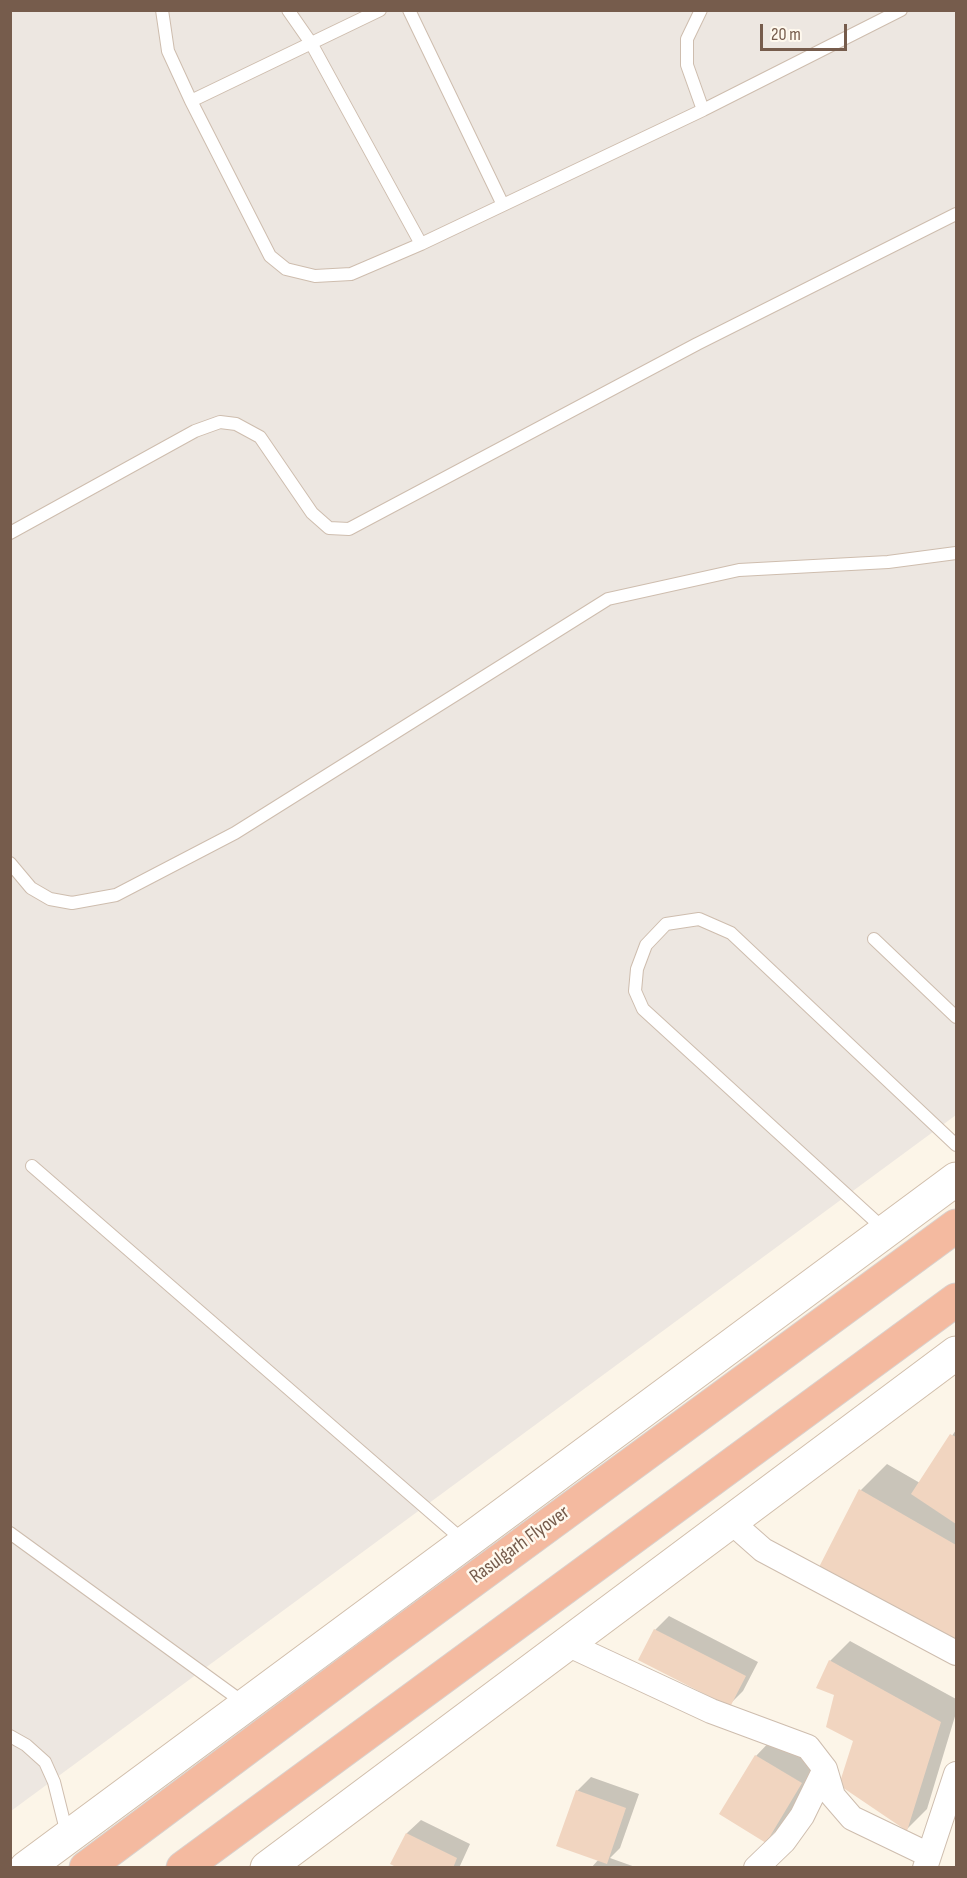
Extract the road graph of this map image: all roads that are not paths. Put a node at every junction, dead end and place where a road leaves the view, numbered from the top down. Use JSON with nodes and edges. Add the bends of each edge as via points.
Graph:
{"nodes":[{"id":1,"x":162,"y":10,"type":"edge"},
{"id":2,"x":288,"y":10,"type":"edge"},
{"id":3,"x":380,"y":10,"type":"edge"},
{"id":4,"x":409,"y":10,"type":"edge"},
{"id":5,"x":701,"y":10,"type":"edge"},
{"id":6,"x":901,"y":10,"type":"edge"},
{"id":7,"x":311,"y":44,"type":"junction"},
{"id":8,"x":190,"y":101,"type":"junction"},
{"id":9,"x":703,"y":110,"type":"junction"},
{"id":10,"x":503,"y":205,"type":"junction"},
{"id":11,"x":957,"y":214,"type":"edge"},
{"id":12,"x":421,"y":244,"type":"junction"},
{"id":13,"x":10,"y":533,"type":"edge"},
{"id":14,"x":957,"y":553,"type":"edge"},
{"id":15,"x":10,"y":862,"type":"edge"},
{"id":16,"x":874,"y":939,"type":"dead end"},
{"id":17,"x":957,"y":1017,"type":"edge"},
{"id":18,"x":957,"y":1145,"type":"edge"},
{"id":19,"x":32,"y":1166,"type":"dead end"},
{"id":20,"x":957,"y":1179,"type":"edge"},
{"id":21,"x":957,"y":1226,"type":"edge"},
{"id":22,"x":885,"y":1231,"type":"junction"},
{"id":23,"x":957,"y":1300,"type":"edge"},
{"id":24,"x":957,"y":1353,"type":"edge"},
{"id":25,"x":729,"y":1520,"type":"junction"},
{"id":26,"x":10,"y":1533,"type":"edge"},
{"id":27,"x":466,"y":1543,"type":"junction"},
{"id":28,"x":565,"y":1643,"type":"junction"},
{"id":29,"x":957,"y":1653,"type":"edge"},
{"id":30,"x":247,"y":1705,"type":"junction"},
{"id":31,"x":10,"y":1736,"type":"edge"},
{"id":32,"x":825,"y":1769,"type":"junction"},
{"id":33,"x":957,"y":1774,"type":"edge"},
{"id":34,"x":67,"y":1837,"type":"junction"},
{"id":35,"x":927,"y":1861,"type":"edge"},
{"id":36,"x":26,"y":1868,"type":"edge"},
{"id":37,"x":86,"y":1868,"type":"edge"},
{"id":38,"x":183,"y":1868,"type":"edge"},
{"id":39,"x":267,"y":1868,"type":"edge"},
{"id":40,"x":756,"y":1868,"type":"edge"}],
"edges":[{"from":1,"to":8,"type":"lane","via":[[168,51]]},
{"from":2,"to":7,"type":"lane"},
{"from":3,"to":7,"type":"lane"},
{"from":4,"to":10,"type":"lane"},
{"from":5,"to":9,"type":"lane","via":[[687,39],[687,65]]},
{"from":6,"to":9,"type":"lane"},
{"from":7,"to":8,"type":"lane"},
{"from":7,"to":12,"type":"lane"},
{"from":8,"to":12,"type":"lane","via":[[270,256],[286,269],[315,276],[351,274]]},
{"from":9,"to":10,"type":"lane"},
{"from":10,"to":12,"type":"lane"},
{"from":11,"to":13,"type":"lane","via":[[697,344],[349,529],[329,528],[312,513],[260,437],[236,424],[220,422],[195,431]]},
{"from":14,"to":15,"type":"lane","via":[[888,562],[739,570],[608,599],[235,833],[116,895],[72,903],[50,899],[31,888]]},
{"from":16,"to":17,"type":"lane"},
{"from":18,"to":22,"type":"lane","via":[[731,933],[699,919],[666,924],[646,945],[637,969],[635,991],[643,1009]]},
{"from":19,"to":27,"type":"lane"},
{"from":20,"to":22,"type":"street"},
{"from":21,"to":37,"type":"highway","name":"Rasulgarh Flyover"},
{"from":22,"to":27,"type":"street"},
{"from":23,"to":38,"type":"highway"},
{"from":24,"to":25,"type":"street"},
{"from":25,"to":28,"type":"street"},
{"from":25,"to":29,"type":"street","via":[[763,1550]]},
{"from":26,"to":30,"type":"lane"},
{"from":27,"to":30,"type":"street"},
{"from":28,"to":32,"type":"street","via":[[711,1711],[808,1747]]},
{"from":28,"to":39,"type":"street"},
{"from":30,"to":34,"type":"street"},
{"from":31,"to":34,"type":"lane","via":[[45,1762],[54,1782]]},
{"from":32,"to":35,"type":"street","via":[[833,1796],[852,1818]]},
{"from":32,"to":40,"type":"street","via":[[802,1816],[784,1841]]},
{"from":33,"to":35,"type":"street"},
{"from":34,"to":36,"type":"street"}]}
